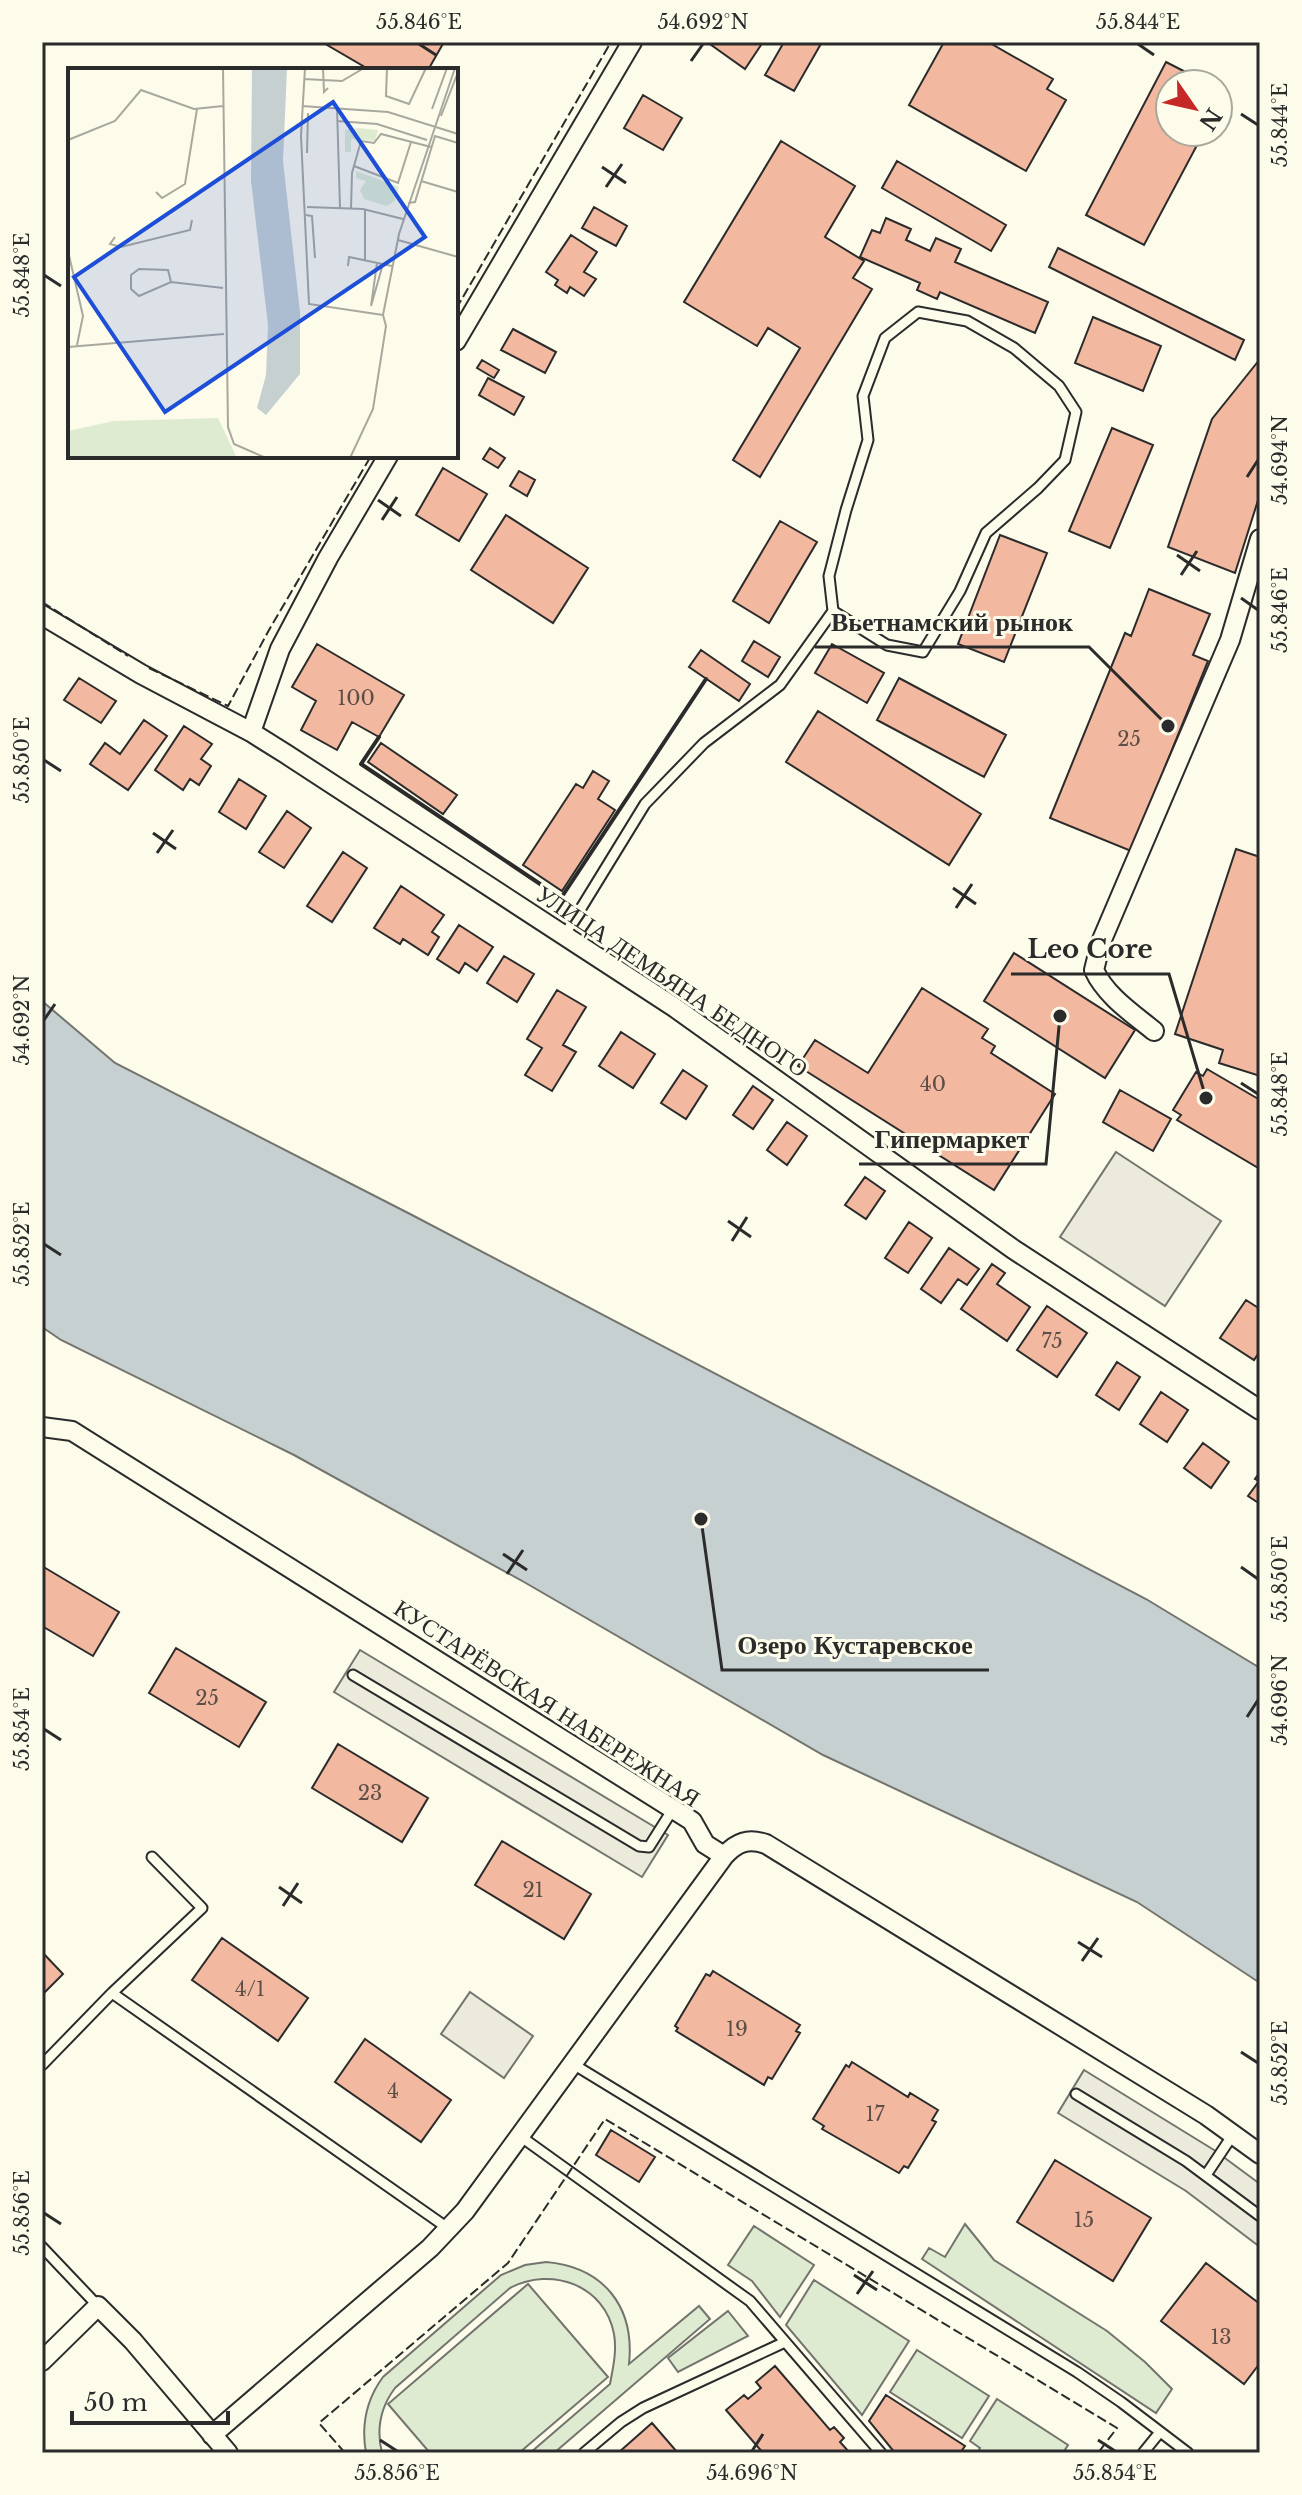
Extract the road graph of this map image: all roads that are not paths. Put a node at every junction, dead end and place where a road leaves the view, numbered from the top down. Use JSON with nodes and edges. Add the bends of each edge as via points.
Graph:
{"nodes":[{"id":1,"x":632,"y":42,"type":"edge"},
{"id":2,"x":458,"y":338,"type":"edge"},
{"id":3,"x":387,"y":458,"type":"edge"},
{"id":4,"x":1260,"y":539,"type":"edge"},
{"id":5,"x":833,"y":611,"type":"junction"},
{"id":6,"x":42,"y":615,"type":"edge"},
{"id":7,"x":251,"y":732,"type":"junction"},
{"id":8,"x":564,"y":936,"type":"junction"},
{"id":9,"x":1154,"y":1031,"type":"dead end"},
{"id":10,"x":1260,"y":1410,"type":"edge"},
{"id":11,"x":42,"y":1427,"type":"edge"},
{"id":12,"x":353,"y":1675,"type":"dead end"},
{"id":13,"x":673,"y":1809,"type":"junction"},
{"id":14,"x":724,"y":1856,"type":"junction"},
{"id":15,"x":152,"y":1857,"type":"dead end"},
{"id":16,"x":112,"y":1993,"type":"junction"},
{"id":17,"x":43,"y":2063,"type":"edge"},
{"id":18,"x":573,"y":2064,"type":"junction"},
{"id":19,"x":1076,"y":2094,"type":"dead end"},
{"id":20,"x":1234,"y":2133,"type":"junction"},
{"id":21,"x":520,"y":2136,"type":"junction"},
{"id":22,"x":1260,"y":2154,"type":"edge"},
{"id":23,"x":1206,"y":2175,"type":"junction"},
{"id":24,"x":1260,"y":2216,"type":"edge"},
{"id":25,"x":449,"y":2229,"type":"junction"},
{"id":26,"x":42,"y":2247,"type":"edge"},
{"id":27,"x":98,"y":2306,"type":"junction"},
{"id":28,"x":785,"y":2342,"type":"junction"},
{"id":29,"x":42,"y":2361,"type":"edge"},
{"id":30,"x":1160,"y":2432,"type":"junction"},
{"id":31,"x":212,"y":2435,"type":"junction"},
{"id":32,"x":228,"y":2453,"type":"edge"},
{"id":33,"x":584,"y":2453,"type":"edge"},
{"id":34,"x":881,"y":2453,"type":"edge"},
{"id":35,"x":1143,"y":2453,"type":"edge"},
{"id":36,"x":1188,"y":2453,"type":"edge"}],
"edges":[{"from":1,"to":2,"type":"street"},
{"from":3,"to":7,"type":"street","via":[[280,649]]},
{"from":4,"to":9,"type":"street","via":[[1230,640],[1101,942],[1094,970],[1100,983]]},
{"from":5,"to":5,"type":"lane","via":[[829,576],[868,440],[863,396],[885,338],[918,312],[967,321],[1014,348],[1059,386],[1076,412],[1065,460],[986,533],[960,591],[923,652],[887,645]]},
{"from":5,"to":8,"type":"lane","via":[[780,685],[704,743],[645,804]]},
{"from":6,"to":7,"type":"street","name":"УЛИЦА ДЕМЬЯНА БЕДНОГО"},
{"from":7,"to":8,"type":"street","name":"УЛИЦА ДЕМЬЯНА БЕДНОГО"},
{"from":8,"to":10,"type":"street","name":"УЛИЦА ДЕМЬЯНА БЕДНОГО","via":[[674,1007],[1013,1249]]},
{"from":11,"to":13,"type":"street","name":"КУСТАРЁВСКАЯ НАБЕРЕЖНАЯ","via":[[72,1431]]},
{"from":12,"to":13,"type":"lane","via":[[639,1846],[649,1847]]},
{"from":13,"to":14,"type":"street","name":"КУСТАРЁВСКАЯ НАБЕРЕЖНАЯ","via":[[692,1821],[705,1844]]},
{"from":14,"to":18,"type":"street"},
{"from":14,"to":20,"type":"street","via":[[745,1841],[766,1844]]},
{"from":15,"to":16,"type":"lane","via":[[202,1908]]},
{"from":16,"to":17,"type":"lane"},
{"from":16,"to":25,"type":"lane"},
{"from":18,"to":21,"type":"street"},
{"from":18,"to":30,"type":"lane","via":[[1077,2372]]},
{"from":19,"to":23,"type":"lane"},
{"from":20,"to":22,"type":"street"},
{"from":20,"to":23,"type":"lane"},
{"from":21,"to":25,"type":"street"},
{"from":21,"to":28,"type":"lane","via":[[742,2295]]},
{"from":23,"to":24,"type":"lane"},
{"from":25,"to":31,"type":"street"},
{"from":26,"to":27,"type":"lane"},
{"from":27,"to":29,"type":"street"},
{"from":27,"to":31,"type":"street"},
{"from":28,"to":33,"type":"lane","via":[[643,2408]]},
{"from":28,"to":34,"type":"lane"},
{"from":30,"to":35,"type":"lane"},
{"from":30,"to":36,"type":"lane"},
{"from":31,"to":32,"type":"street"}]}
